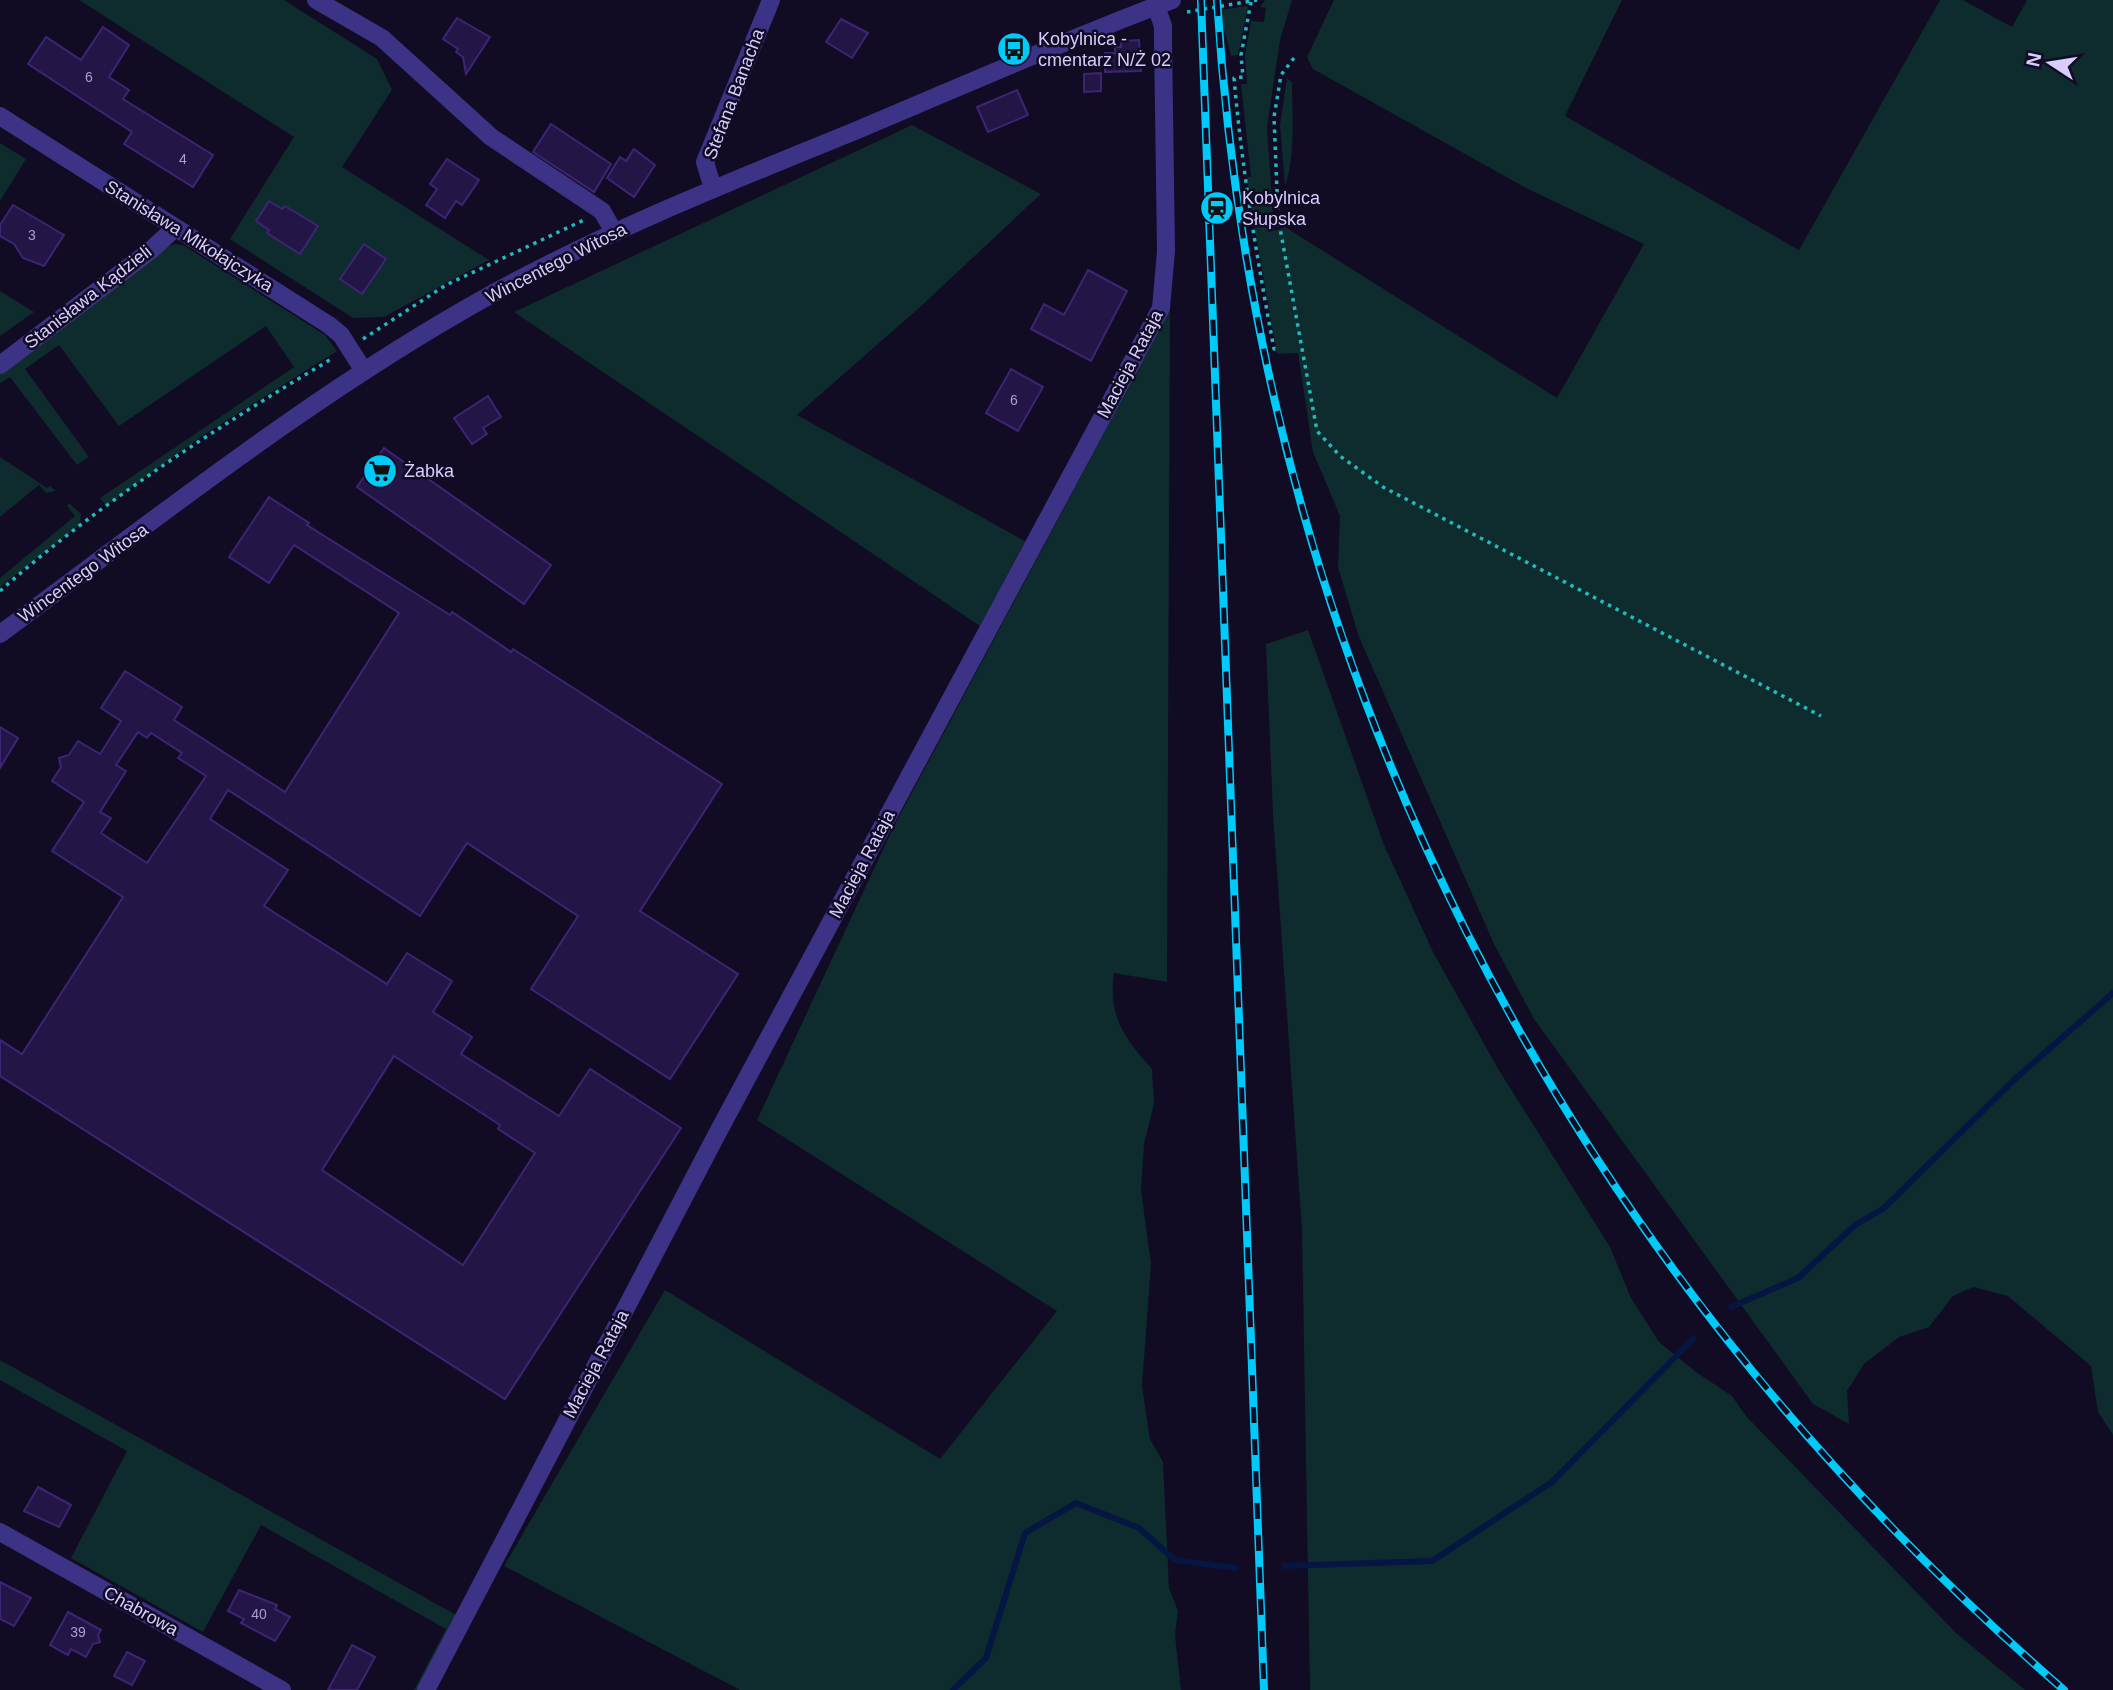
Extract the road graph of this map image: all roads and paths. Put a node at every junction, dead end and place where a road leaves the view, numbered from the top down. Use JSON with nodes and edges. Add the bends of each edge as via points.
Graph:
{"nodes":[{"id":1,"x":316,"y":0,"type":"edge"},
{"id":2,"x":771,"y":0,"type":"edge"},
{"id":3,"x":1257,"y":0,"type":"edge"},
{"id":4,"x":1251,"y":2,"type":"junction"},
{"id":5,"x":1163,"y":9,"type":"edge"},
{"id":6,"x":1294,"y":58,"type":"dead end"},
{"id":7,"x":0,"y":116,"type":"edge"},
{"id":8,"x":713,"y":189,"type":"junction"},
{"id":9,"x":175,"y":228,"type":"junction"},
{"id":10,"x":614,"y":232,"type":"junction"},
{"id":11,"x":1276,"y":349,"type":"dead end"},
{"id":12,"x":0,"y":365,"type":"edge"},
{"id":13,"x":364,"y":371,"type":"junction"},
{"id":14,"x":0,"y":634,"type":"edge"},
{"id":15,"x":1821,"y":716,"type":"dead end"},
{"id":16,"x":0,"y":1532,"type":"edge"},
{"id":17,"x":282,"y":1690,"type":"edge"},
{"id":18,"x":426,"y":1690,"type":"edge"}],
"edges":[{"from":1,"to":10,"type":"street","via":[[382,38],[491,137],[602,211]]},
{"from":2,"to":8,"type":"street","name":"Stefana Banacha","via":[[705,162]]},
{"from":3,"to":4,"type":"path"},
{"from":4,"to":5,"type":"path"},
{"from":4,"to":11,"type":"path","via":[[1241,55],[1243,77],[1234,78],[1250,218]]},
{"from":5,"to":8,"type":"street","name":"Wincentego Witosa"},
{"from":5,"to":18,"type":"street","name":"Macieja Rataja","via":[[1167,251],[1161,308],[717,1134]]},
{"from":6,"to":15,"type":"path","via":[[1281,75],[1274,117],[1278,217],[1317,431],[1340,456],[1383,487]]},
{"from":7,"to":9,"type":"street","name":"Stanisława Mikołajczyka"},
{"from":8,"to":10,"type":"street","name":"Wincentego Witosa"},
{"from":9,"to":12,"type":"street","name":"Stanisława Kądzieli"},
{"from":9,"to":13,"type":"street","name":"Stanisława Mikołajczyka","via":[[329,325]]},
{"from":10,"to":13,"type":"street","name":"Wincentego Witosa","via":[[492,293]]},
{"from":13,"to":14,"type":"street","name":"Wincentego Witosa"},
{"from":16,"to":17,"type":"street","name":"Chabrowa"}]}
